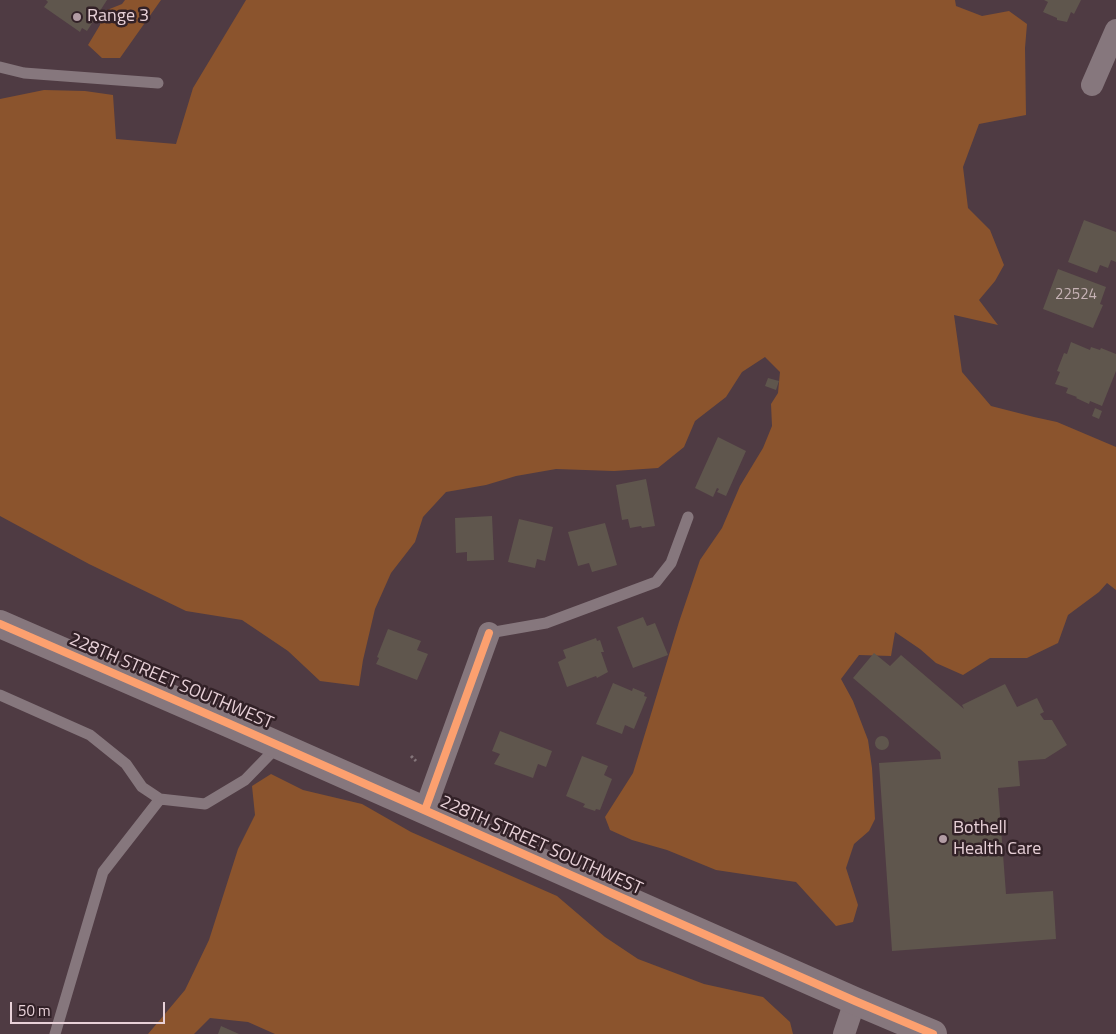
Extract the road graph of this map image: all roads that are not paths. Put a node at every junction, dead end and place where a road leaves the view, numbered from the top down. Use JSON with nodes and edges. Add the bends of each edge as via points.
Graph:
{"nodes":[{"id":1,"x":1116,"y":30,"type":"edge"},
{"id":2,"x":0,"y":67,"type":"edge"},
{"id":3,"x":158,"y":83,"type":"dead end"},
{"id":4,"x":1092,"y":85,"type":"dead end"},
{"id":5,"x":688,"y":517,"type":"dead end"},
{"id":6,"x":0,"y":624,"type":"edge"},
{"id":7,"x":489,"y":633,"type":"joint"},
{"id":8,"x":0,"y":695,"type":"edge"},
{"id":9,"x":279,"y":745,"type":"junction"},
{"id":10,"x":160,"y":799,"type":"junction"},
{"id":11,"x":425,"y":810,"type":"junction"},
{"id":12,"x":854,"y":1001,"type":"junction"},
{"id":13,"x":55,"y":1034,"type":"edge"},
{"id":14,"x":844,"y":1034,"type":"edge"},
{"id":15,"x":933,"y":1034,"type":"edge"}],
"edges":[{"from":1,"to":4,"type":"street"},
{"from":2,"to":3,"type":"lane","via":[[24,73]]},
{"from":5,"to":7,"type":"lane","via":[[671,563],[656,582],[546,623]]},
{"from":6,"to":9,"type":"main road","name":"228TH STREET SOUTHWEST"},
{"from":7,"to":11,"type":"street"},
{"from":8,"to":10,"type":"lane","via":[[90,735],[126,764],[142,787]]},
{"from":9,"to":10,"type":"lane","via":[[245,780],[205,804]]},
{"from":9,"to":11,"type":"main road","name":"228TH STREET SOUTHWEST"},
{"from":10,"to":13,"type":"lane","via":[[103,872]]},
{"from":11,"to":12,"type":"main road","name":"228TH STREET SOUTHWEST"},
{"from":12,"to":14,"type":"street"},
{"from":12,"to":15,"type":"main road","name":"228TH STREET SOUTHWEST"}]}
